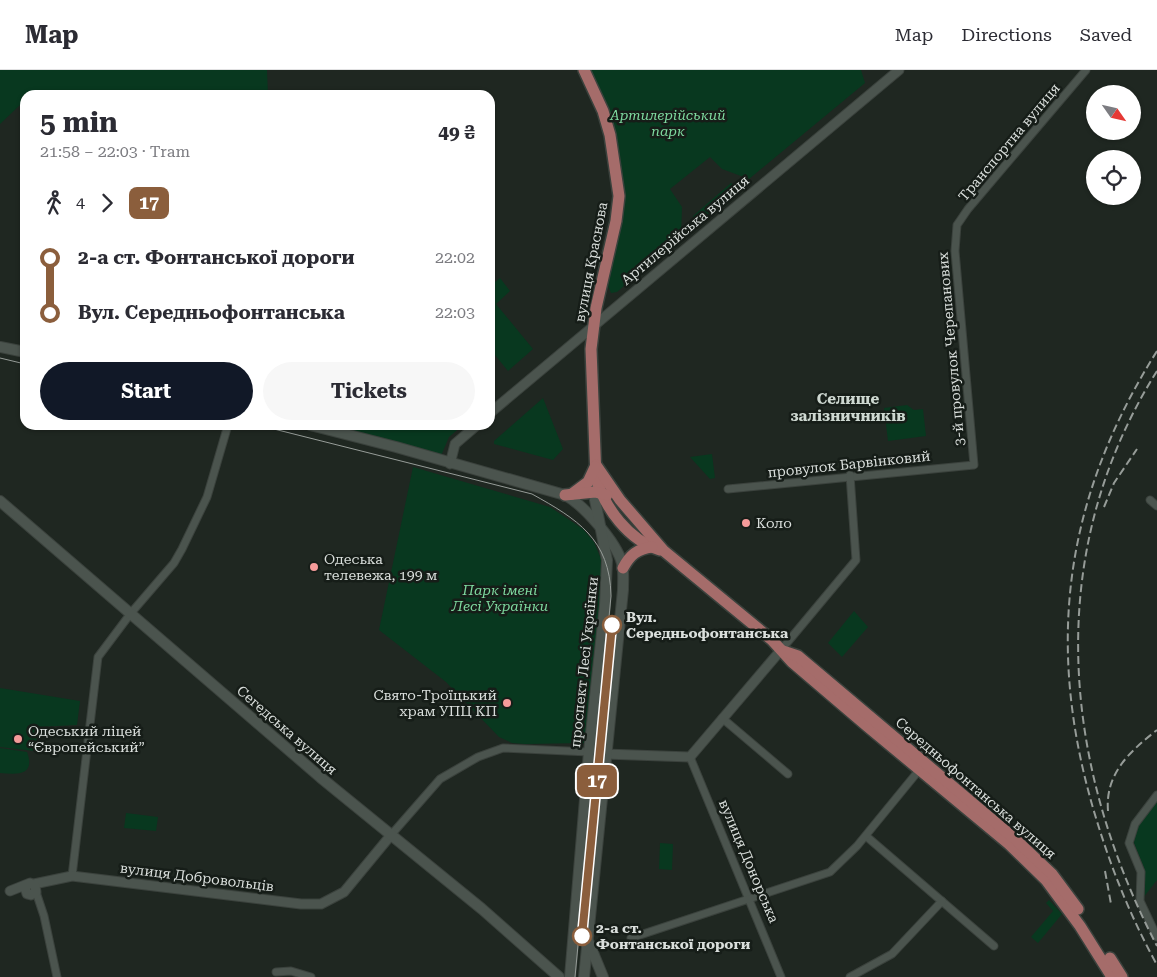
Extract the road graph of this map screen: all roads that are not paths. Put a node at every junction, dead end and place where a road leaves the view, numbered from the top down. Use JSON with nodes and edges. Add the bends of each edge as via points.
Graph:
{"nodes":[{"id":1,"x":584,"y":70,"type":"edge"},
{"id":2,"x":899,"y":70,"type":"edge"},
{"id":3,"x":1086,"y":70,"type":"edge"},
{"id":4,"x":956,"y":232,"type":"joint"},
{"id":5,"x":594,"y":325,"type":"junction"},
{"id":6,"x":0,"y":347,"type":"edge"},
{"id":7,"x":20,"y":351,"type":"edge"},
{"id":8,"x":495,"y":409,"type":"edge"},
{"id":9,"x":226,"y":430,"type":"edge"},
{"id":10,"x":330,"y":430,"type":"edge"},
{"id":11,"x":470,"y":430,"type":"edge"},
{"id":12,"x":450,"y":464,"type":"junction"},
{"id":13,"x":596,"y":465,"type":"junction"},
{"id":14,"x":974,"y":465,"type":"joint"},
{"id":15,"x":850,"y":475,"type":"junction"},
{"id":16,"x":728,"y":489,"type":"dead end"},
{"id":17,"x":598,"y":492,"type":"junction"},
{"id":18,"x":568,"y":495,"type":"junction"},
{"id":19,"x":620,"y":500,"type":"junction"},
{"id":20,"x":1150,"y":500,"type":"dead end"},
{"id":21,"x":0,"y":501,"type":"edge"},
{"id":22,"x":1157,"y":506,"type":"edge"},
{"id":23,"x":601,"y":530,"type":"junction"},
{"id":24,"x":652,"y":547,"type":"junction"},
{"id":25,"x":664,"y":551,"type":"junction"},
{"id":26,"x":623,"y":568,"type":"junction"},
{"id":27,"x":607,"y":572,"type":"junction"},
{"id":28,"x":131,"y":613,"type":"junction"},
{"id":29,"x":781,"y":650,"type":"junction"},
{"id":30,"x":722,"y":718,"type":"junction"},
{"id":31,"x":589,"y":752,"type":"junction"},
{"id":32,"x":605,"y":754,"type":"junction"},
{"id":33,"x":690,"y":757,"type":"junction"},
{"id":34,"x":920,"y":769,"type":"junction"},
{"id":35,"x":788,"y":774,"type":"dead end"},
{"id":36,"x":1157,"y":795,"type":"edge"},
{"id":37,"x":391,"y":835,"type":"junction"},
{"id":38,"x":866,"y":836,"type":"junction"},
{"id":39,"x":72,"y":876,"type":"junction"},
{"id":40,"x":0,"y":890,"type":"edge"},
{"id":41,"x":34,"y":891,"type":"junction"},
{"id":42,"x":750,"y":898,"type":"junction"},
{"id":43,"x":942,"y":902,"type":"junction"},
{"id":44,"x":1157,"y":937,"type":"edge"},
{"id":45,"x":631,"y":938,"type":"dead end"},
{"id":46,"x":588,"y":941,"type":"junction"},
{"id":47,"x":994,"y":946,"type":"dead end"},
{"id":48,"x":276,"y":972,"type":"dead end"},
{"id":49,"x":57,"y":977,"type":"edge"},
{"id":50,"x":311,"y":977,"type":"edge"},
{"id":51,"x":559,"y":977,"type":"edge"},
{"id":52,"x":570,"y":977,"type":"edge"},
{"id":53,"x":584,"y":977,"type":"edge"},
{"id":54,"x":603,"y":977,"type":"edge"},
{"id":55,"x":781,"y":977,"type":"edge"},
{"id":56,"x":850,"y":977,"type":"edge"},
{"id":57,"x":1112,"y":977,"type":"edge"},
{"id":58,"x":1122,"y":977,"type":"edge"}],
"edges":[{"from":1,"to":5,"type":"main road","name":"вулиця Краснова","via":[[606,119],[619,196]]},
{"from":2,"to":5,"type":"street","name":"Артилерійська вулиця"},
{"from":3,"to":4,"type":"street","name":"Транспортна вулиця","via":[[968,208]]},
{"from":4,"to":14,"type":"street","name":"3-й провулок Черепанових"},
{"from":5,"to":8,"type":"street","name":"Артилерійська вулиця"},
{"from":5,"to":13,"type":"main road","name":"вулиця Краснова","via":[[591,349]]},
{"from":6,"to":7,"type":"main road"},
{"from":9,"to":28,"type":"street","via":[[206,497],[182,548],[174,563]]},
{"from":10,"to":12,"type":"main road"},
{"from":11,"to":12,"type":"street","via":[[455,444]]},
{"from":12,"to":18,"type":"main road"},
{"from":13,"to":17,"type":"main road","name":"Середньофонтанська вулиця"},
{"from":13,"to":18,"type":"main road","via":[[588,482]]},
{"from":13,"to":19,"type":"main road","name":"Середньофонтанська вулиця"},
{"from":14,"to":15,"type":"street","name":"провулок Барвінковий"},
{"from":15,"to":16,"type":"street","name":"провулок Барвінковий"},
{"from":15,"to":29,"type":"street","via":[[856,560]]},
{"from":17,"to":18,"type":"main road"},
{"from":17,"to":19,"type":"main road"},
{"from":17,"to":23,"type":"main road","name":"проспект Лесі Українки"},
{"from":17,"to":24,"type":"main road","name":"Середньофонтанська вулиця","via":[[614,515]]},
{"from":18,"to":23,"type":"main road","name":"проспект Лесі Українки"},
{"from":19,"to":25,"type":"main road","name":"Середньофонтанська вулиця"},
{"from":20,"to":22,"type":"street"},
{"from":21,"to":28,"type":"main road","name":"Сегедська вулиця"},
{"from":23,"to":26,"type":"main road","name":"проспект Лесі Українки","via":[[619,556]]},
{"from":23,"to":27,"type":"main road","name":"проспект Лесі Українки"},
{"from":24,"to":25,"type":"main road","name":"Середньофонтанська вулиця"},
{"from":24,"to":26,"type":"main road","via":[[636,551]]},
{"from":25,"to":29,"type":"main road","name":"Середньофонтанська вулиця"},
{"from":26,"to":27,"type":"main road","via":[[616,565]]},
{"from":26,"to":32,"type":"main road","name":"проспект Лесі Українки"},
{"from":27,"to":31,"type":"main road","name":"проспект Лесі Українки"},
{"from":28,"to":37,"type":"main road","name":"Сегедська вулиця"},
{"from":28,"to":39,"type":"street","via":[[98,657]]},
{"from":29,"to":30,"type":"street"},
{"from":29,"to":34,"type":"main road","name":"Середньофонтанська вулиця"},
{"from":29,"to":58,"type":"main road","name":"Середньофонтанська вулиця","via":[[798,656],[1035,857],[1060,884]]},
{"from":30,"to":33,"type":"street"},
{"from":30,"to":35,"type":"street"},
{"from":31,"to":37,"type":"street","via":[[503,748],[478,757],[440,779]]},
{"from":31,"to":52,"type":"main road","name":"проспект Лесі Українки"},
{"from":32,"to":33,"type":"street"},
{"from":32,"to":46,"type":"main road","name":"проспект Лесі Українки"},
{"from":33,"to":42,"type":"street","name":"вулиця Донорська"},
{"from":34,"to":38,"type":"street"},
{"from":34,"to":57,"type":"main road","name":"Середньофонтанська вулиця","via":[[1009,844],[1046,880]]},
{"from":36,"to":44,"type":"street","via":[[1135,824],[1129,843],[1141,872],[1140,901]]},
{"from":37,"to":39,"type":"street","name":"вулиця Добровольців","via":[[344,892],[321,904]]},
{"from":37,"to":51,"type":"main road","name":"Сегедська вулиця"},
{"from":38,"to":42,"type":"street","via":[[830,872]]},
{"from":38,"to":43,"type":"street"},
{"from":39,"to":41,"type":"street","name":"вулиця Добровольців"},
{"from":40,"to":41,"type":"street","name":"вулиця Добровольців"},
{"from":41,"to":49,"type":"street"},
{"from":42,"to":45,"type":"street"},
{"from":42,"to":55,"type":"street","name":"вулиця Донорська"},
{"from":43,"to":47,"type":"street"},
{"from":43,"to":56,"type":"street","via":[[892,954]]},
{"from":46,"to":53,"type":"main road","name":"проспект Лесі Українки"},
{"from":46,"to":54,"type":"main road"},
{"from":48,"to":50,"type":"street","via":[[291,971]]}]}
